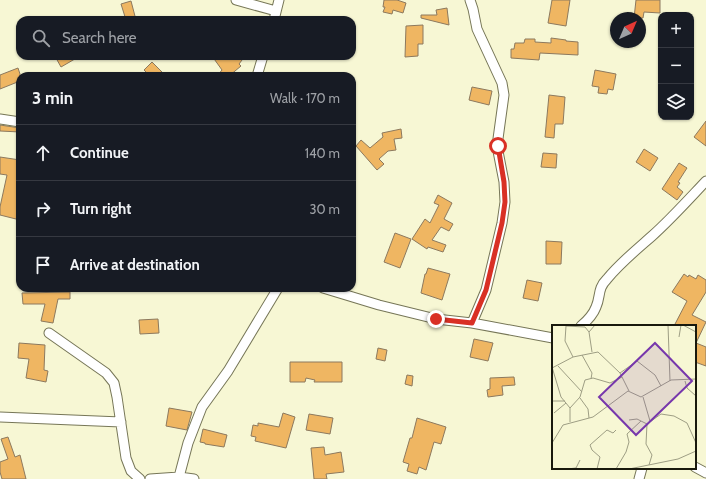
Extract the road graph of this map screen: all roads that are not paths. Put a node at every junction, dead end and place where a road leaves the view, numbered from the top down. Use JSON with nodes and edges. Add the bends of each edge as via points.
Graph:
{"nodes":[{"id":1,"x":236,"y":0,"type":"edge"},
{"id":2,"x":279,"y":0,"type":"edge"},
{"id":3,"x":470,"y":0,"type":"edge"},
{"id":4,"x":275,"y":15,"type":"edge"},
{"id":5,"x":262,"y":60,"type":"edge"},
{"id":6,"x":258,"y":72,"type":"edge"},
{"id":7,"x":0,"y":119,"type":"edge"},
{"id":8,"x":16,"y":121,"type":"edge"},
{"id":9,"x":706,"y":181,"type":"edge"},
{"id":10,"x":276,"y":292,"type":"edge"},
{"id":11,"x":336,"y":292,"type":"edge"},
{"id":12,"x":472,"y":323,"type":"junction"},
{"id":13,"x":582,"y":325,"type":"edge"},
{"id":14,"x":49,"y":333,"type":"dead end"},
{"id":15,"x":552,"y":338,"type":"edge"},
{"id":16,"x":0,"y":417,"type":"edge"},
{"id":17,"x":121,"y":422,"type":"junction"},
{"id":18,"x":696,"y":468,"type":"edge"},
{"id":19,"x":642,"y":469,"type":"edge"},
{"id":20,"x":706,"y":473,"type":"edge"},
{"id":21,"x":179,"y":477,"type":"junction"},
{"id":22,"x":140,"y":479,"type":"edge"},
{"id":23,"x":150,"y":479,"type":"edge"},
{"id":24,"x":194,"y":479,"type":"edge"},
{"id":25,"x":639,"y":479,"type":"edge"}],
"edges":[{"from":1,"to":4,"type":"street"},
{"from":2,"to":4,"type":"street"},
{"from":3,"to":12,"type":"street","via":[[477,29],[502,83],[504,95],[498,146],[505,202],[486,290]]},
{"from":5,"to":6,"type":"street"},
{"from":7,"to":8,"type":"street"},
{"from":9,"to":13,"type":"street","via":[[606,280],[600,289],[597,306]]},
{"from":10,"to":21,"type":"street","via":[[228,371],[202,407],[188,443]]},
{"from":11,"to":12,"type":"street","via":[[436,319]]},
{"from":12,"to":15,"type":"street"},
{"from":14,"to":17,"type":"street","via":[[106,373],[114,383]]},
{"from":16,"to":17,"type":"street"},
{"from":17,"to":22,"type":"street","via":[[126,458],[131,471]]},
{"from":18,"to":20,"type":"street"},
{"from":19,"to":25,"type":"street"},
{"from":21,"to":23,"type":"street"},
{"from":21,"to":24,"type":"street"}]}
